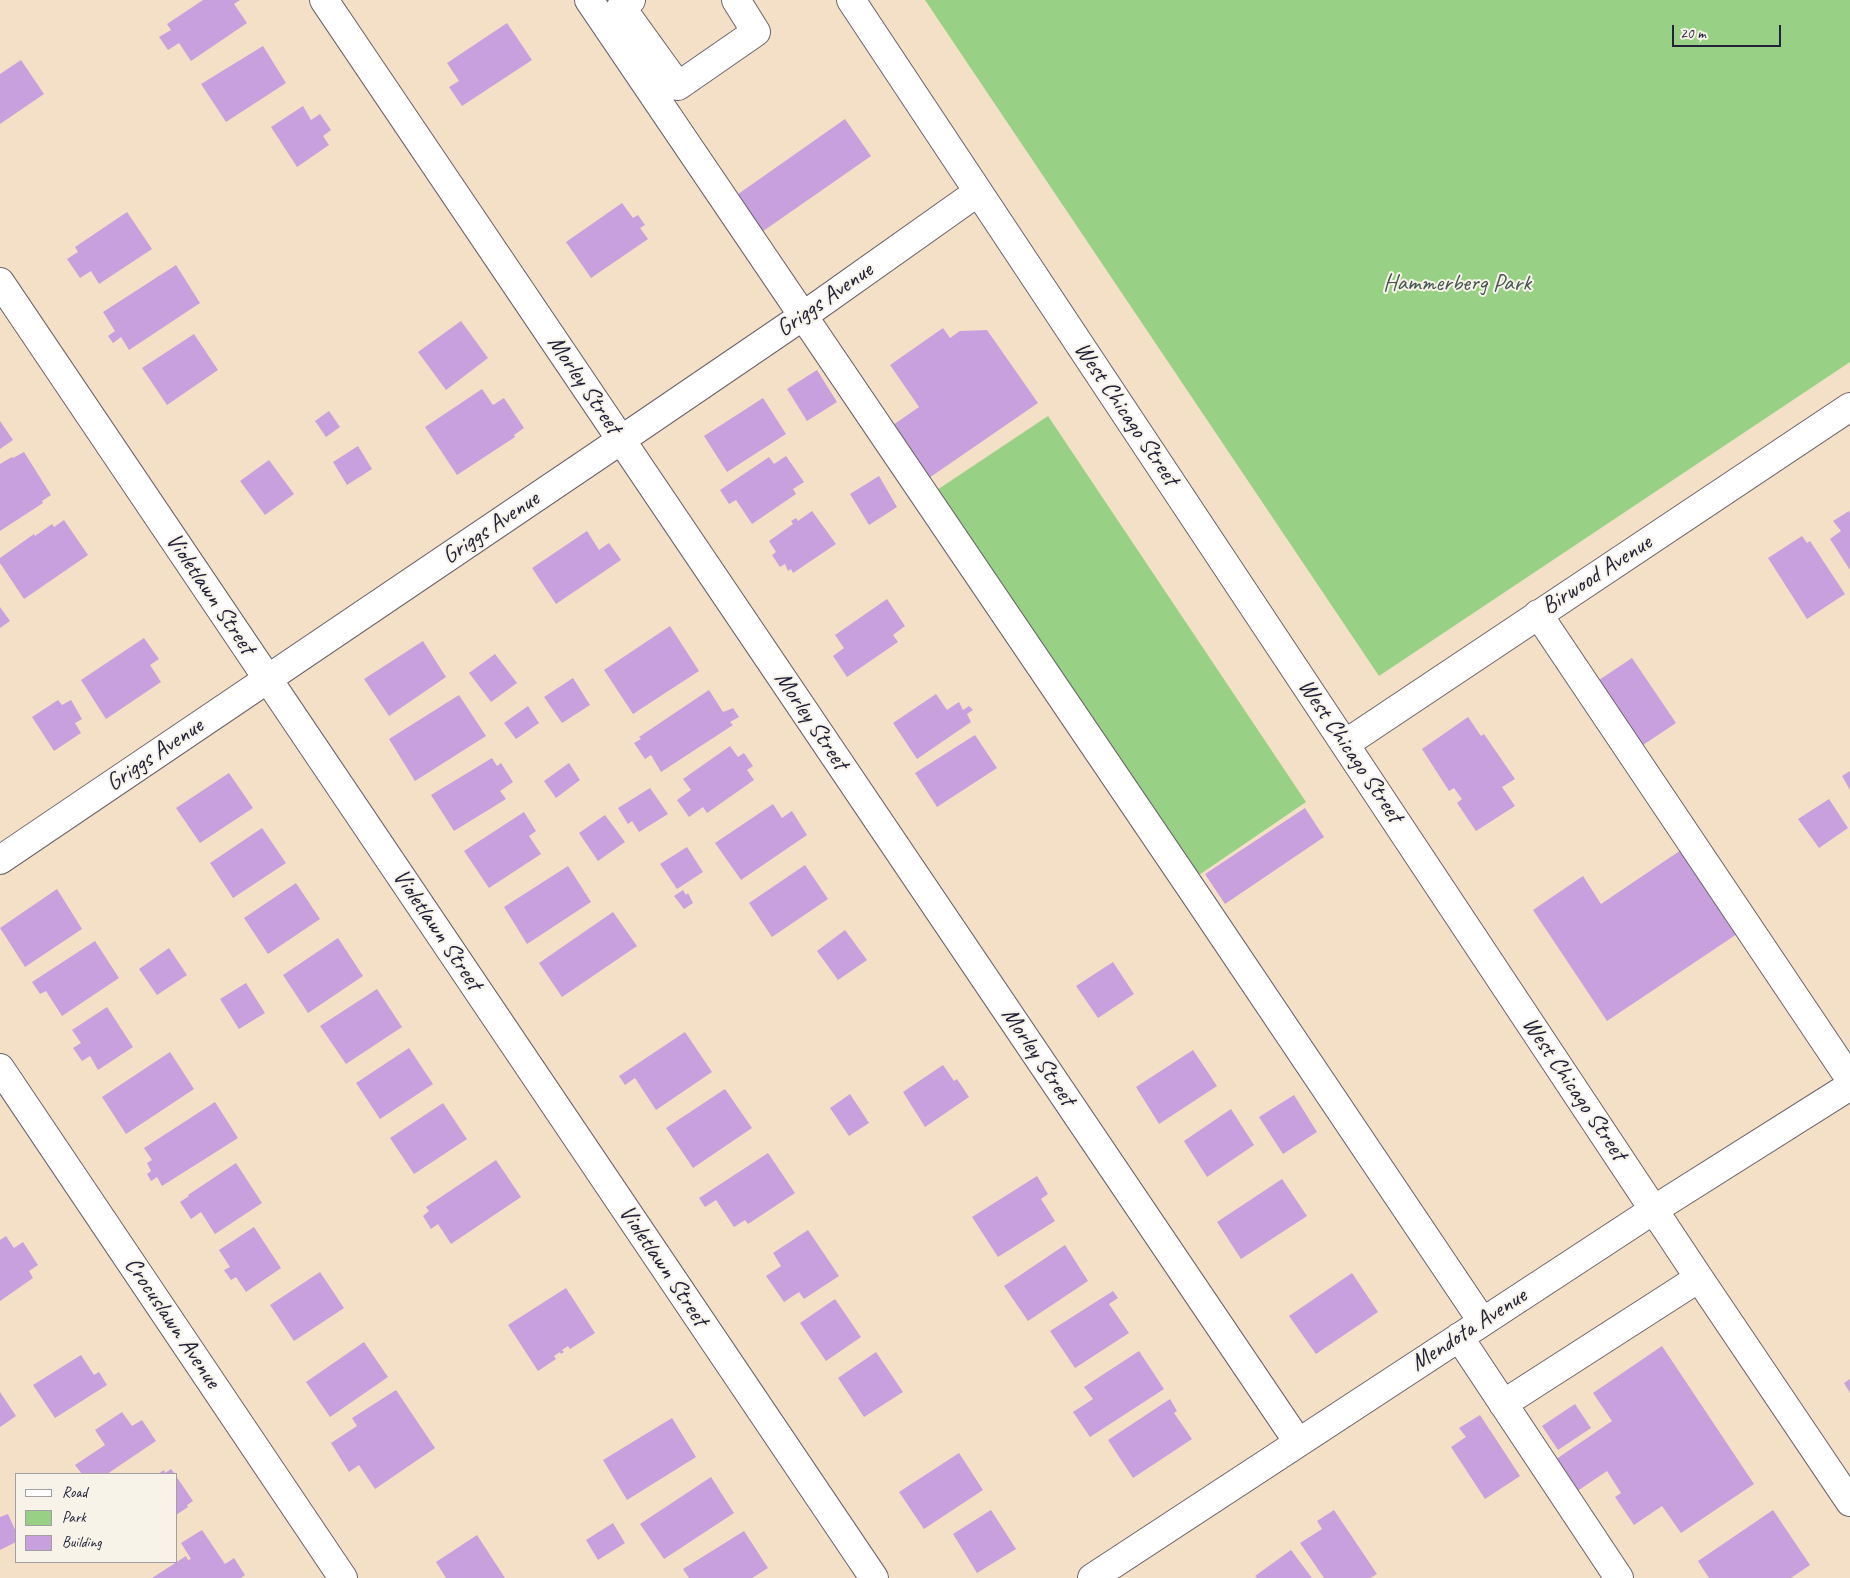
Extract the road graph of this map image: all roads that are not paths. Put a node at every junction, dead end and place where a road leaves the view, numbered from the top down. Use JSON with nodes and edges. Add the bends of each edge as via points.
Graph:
{"nodes":[{"id":1,"x":324,"y":0,"type":"edge"},
{"id":2,"x":589,"y":0,"type":"edge"},
{"id":3,"x":631,"y":0,"type":"edge"},
{"id":4,"x":736,"y":0,"type":"edge"},
{"id":5,"x":851,"y":0,"type":"edge"},
{"id":6,"x":978,"y":192,"type":"junction"},
{"id":7,"x":0,"y":282,"type":"edge"},
{"id":8,"x":803,"y":316,"type":"junction"},
{"id":9,"x":1850,"y":407,"type":"edge"},
{"id":10,"x":621,"y":440,"type":"junction"},
{"id":11,"x":1538,"y":614,"type":"junction"},
{"id":12,"x":268,"y":679,"type":"junction"},
{"id":13,"x":1344,"y":744,"type":"junction"},
{"id":14,"x":0,"y":860,"type":"edge"},
{"id":15,"x":0,"y":1068,"type":"edge"},
{"id":16,"x":1850,"y":1079,"type":"edge"},
{"id":17,"x":1850,"y":1086,"type":"edge"},
{"id":18,"x":1654,"y":1209,"type":"junction"},
{"id":19,"x":1699,"y":1278,"type":"junction"},
{"id":20,"x":1482,"y":1321,"type":"junction"},
{"id":21,"x":1459,"y":1337,"type":"junction"},
{"id":22,"x":1503,"y":1404,"type":"junction"},
{"id":23,"x":1298,"y":1442,"type":"junction"},
{"id":24,"x":1850,"y":1502,"type":"edge"},
{"id":25,"x":343,"y":1578,"type":"edge"},
{"id":26,"x":874,"y":1578,"type":"edge"},
{"id":27,"x":1092,"y":1578,"type":"edge"},
{"id":28,"x":1619,"y":1578,"type":"edge"}],
"edges":[{"from":1,"to":10,"type":"street","name":"Morley Street"},
{"from":2,"to":8,"type":"street"},
{"from":3,"to":4,"type":"street","via":[[621,7],[678,86],[756,32]]},
{"from":5,"to":6,"type":"street","name":"West Chicago Street"},
{"from":6,"to":8,"type":"street","name":"Griggs Avenue"},
{"from":6,"to":13,"type":"street","name":"West Chicago Street"},
{"from":7,"to":12,"type":"street","name":"Violetlawn Street"},
{"from":8,"to":10,"type":"street","name":"Griggs Avenue"},
{"from":8,"to":20,"type":"street"},
{"from":9,"to":11,"type":"street","name":"Birwood Avenue"},
{"from":10,"to":12,"type":"street","name":"Griggs Avenue"},
{"from":10,"to":23,"type":"street","name":"Morley Street"},
{"from":11,"to":13,"type":"street","name":"Birwood Avenue"},
{"from":11,"to":16,"type":"street"},
{"from":12,"to":14,"type":"street","name":"Griggs Avenue"},
{"from":12,"to":26,"type":"street","name":"Violetlawn Street"},
{"from":13,"to":18,"type":"street","name":"West Chicago Street"},
{"from":15,"to":25,"type":"street","name":"Crocuslawn Avenue"},
{"from":17,"to":18,"type":"street","name":"Mendota Avenue"},
{"from":18,"to":19,"type":"street","name":"West Chicago Street"},
{"from":18,"to":20,"type":"street","name":"Mendota Avenue"},
{"from":19,"to":22,"type":"street"},
{"from":19,"to":24,"type":"street","name":"West Chicago Street"},
{"from":20,"to":21,"type":"street","name":"Mendota Avenue"},
{"from":21,"to":22,"type":"street"},
{"from":21,"to":23,"type":"street","name":"Mendota Avenue"},
{"from":22,"to":28,"type":"street"},
{"from":23,"to":27,"type":"street","name":"Mendota Avenue"}]}
